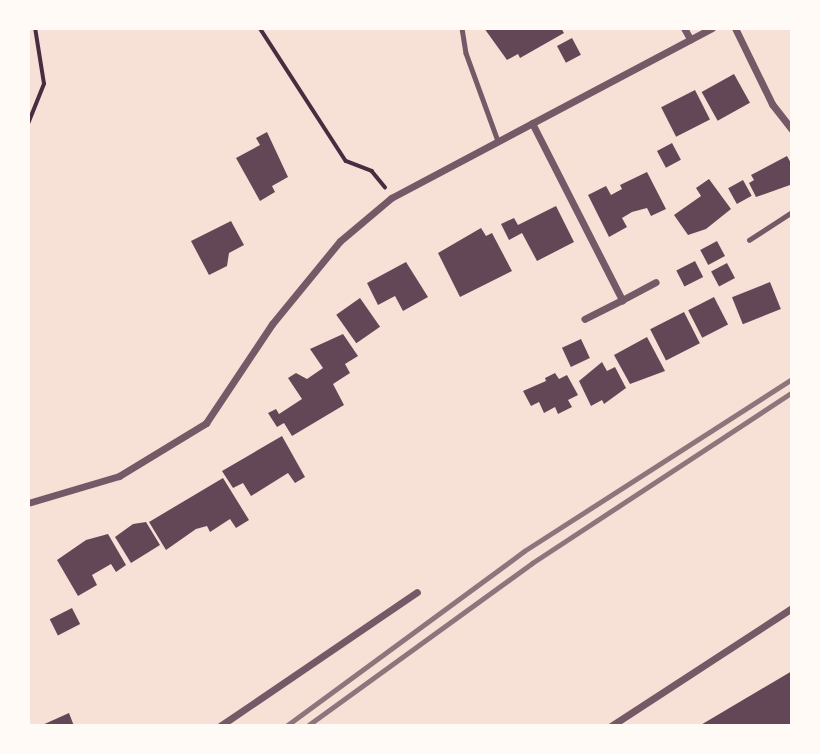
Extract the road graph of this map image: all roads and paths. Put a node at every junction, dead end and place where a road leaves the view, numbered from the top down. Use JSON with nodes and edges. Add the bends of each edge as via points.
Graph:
{"nodes":[{"id":1,"x":35,"y":28,"type":"edge"},
{"id":2,"x":260,"y":28,"type":"edge"},
{"id":3,"x":463,"y":28,"type":"edge"},
{"id":4,"x":684,"y":28,"type":"edge"},
{"id":5,"x":712,"y":28,"type":"edge"},
{"id":6,"x":735,"y":28,"type":"edge"},
{"id":7,"x":690,"y":39,"type":"junction"},
{"id":8,"x":532,"y":123,"type":"junction"},
{"id":9,"x":28,"y":124,"type":"edge"},
{"id":10,"x":792,"y":130,"type":"edge"},
{"id":11,"x":498,"y":142,"type":"junction"},
{"id":12,"x":391,"y":198,"type":"junction"},
{"id":13,"x":792,"y":212,"type":"edge"},
{"id":14,"x":749,"y":240,"type":"dead end"},
{"id":15,"x":656,"y":282,"type":"dead end"},
{"id":16,"x":622,"y":300,"type":"junction"},
{"id":17,"x":584,"y":319,"type":"dead end"},
{"id":18,"x":28,"y":503,"type":"edge"},
{"id":19,"x":417,"y":592,"type":"dead end"},
{"id":20,"x":792,"y":608,"type":"edge"},
{"id":21,"x":220,"y":726,"type":"edge"},
{"id":22,"x":611,"y":726,"type":"edge"}],
"edges":[{"from":1,"to":9,"type":"path","via":[[44,84]]},
{"from":2,"to":12,"type":"path","via":[[346,161],[380,178]]},
{"from":3,"to":11,"type":"lane","via":[[468,60]]},
{"from":4,"to":7,"type":"street"},
{"from":5,"to":7,"type":"street"},
{"from":6,"to":10,"type":"street","via":[[772,104]]},
{"from":7,"to":8,"type":"street"},
{"from":8,"to":11,"type":"street"},
{"from":8,"to":16,"type":"street"},
{"from":11,"to":12,"type":"street"},
{"from":12,"to":18,"type":"street","via":[[340,240],[272,324],[206,423],[119,476]]},
{"from":13,"to":14,"type":"lane"},
{"from":15,"to":16,"type":"street"},
{"from":16,"to":17,"type":"street"},
{"from":19,"to":21,"type":"street"},
{"from":20,"to":22,"type":"street"}]}
